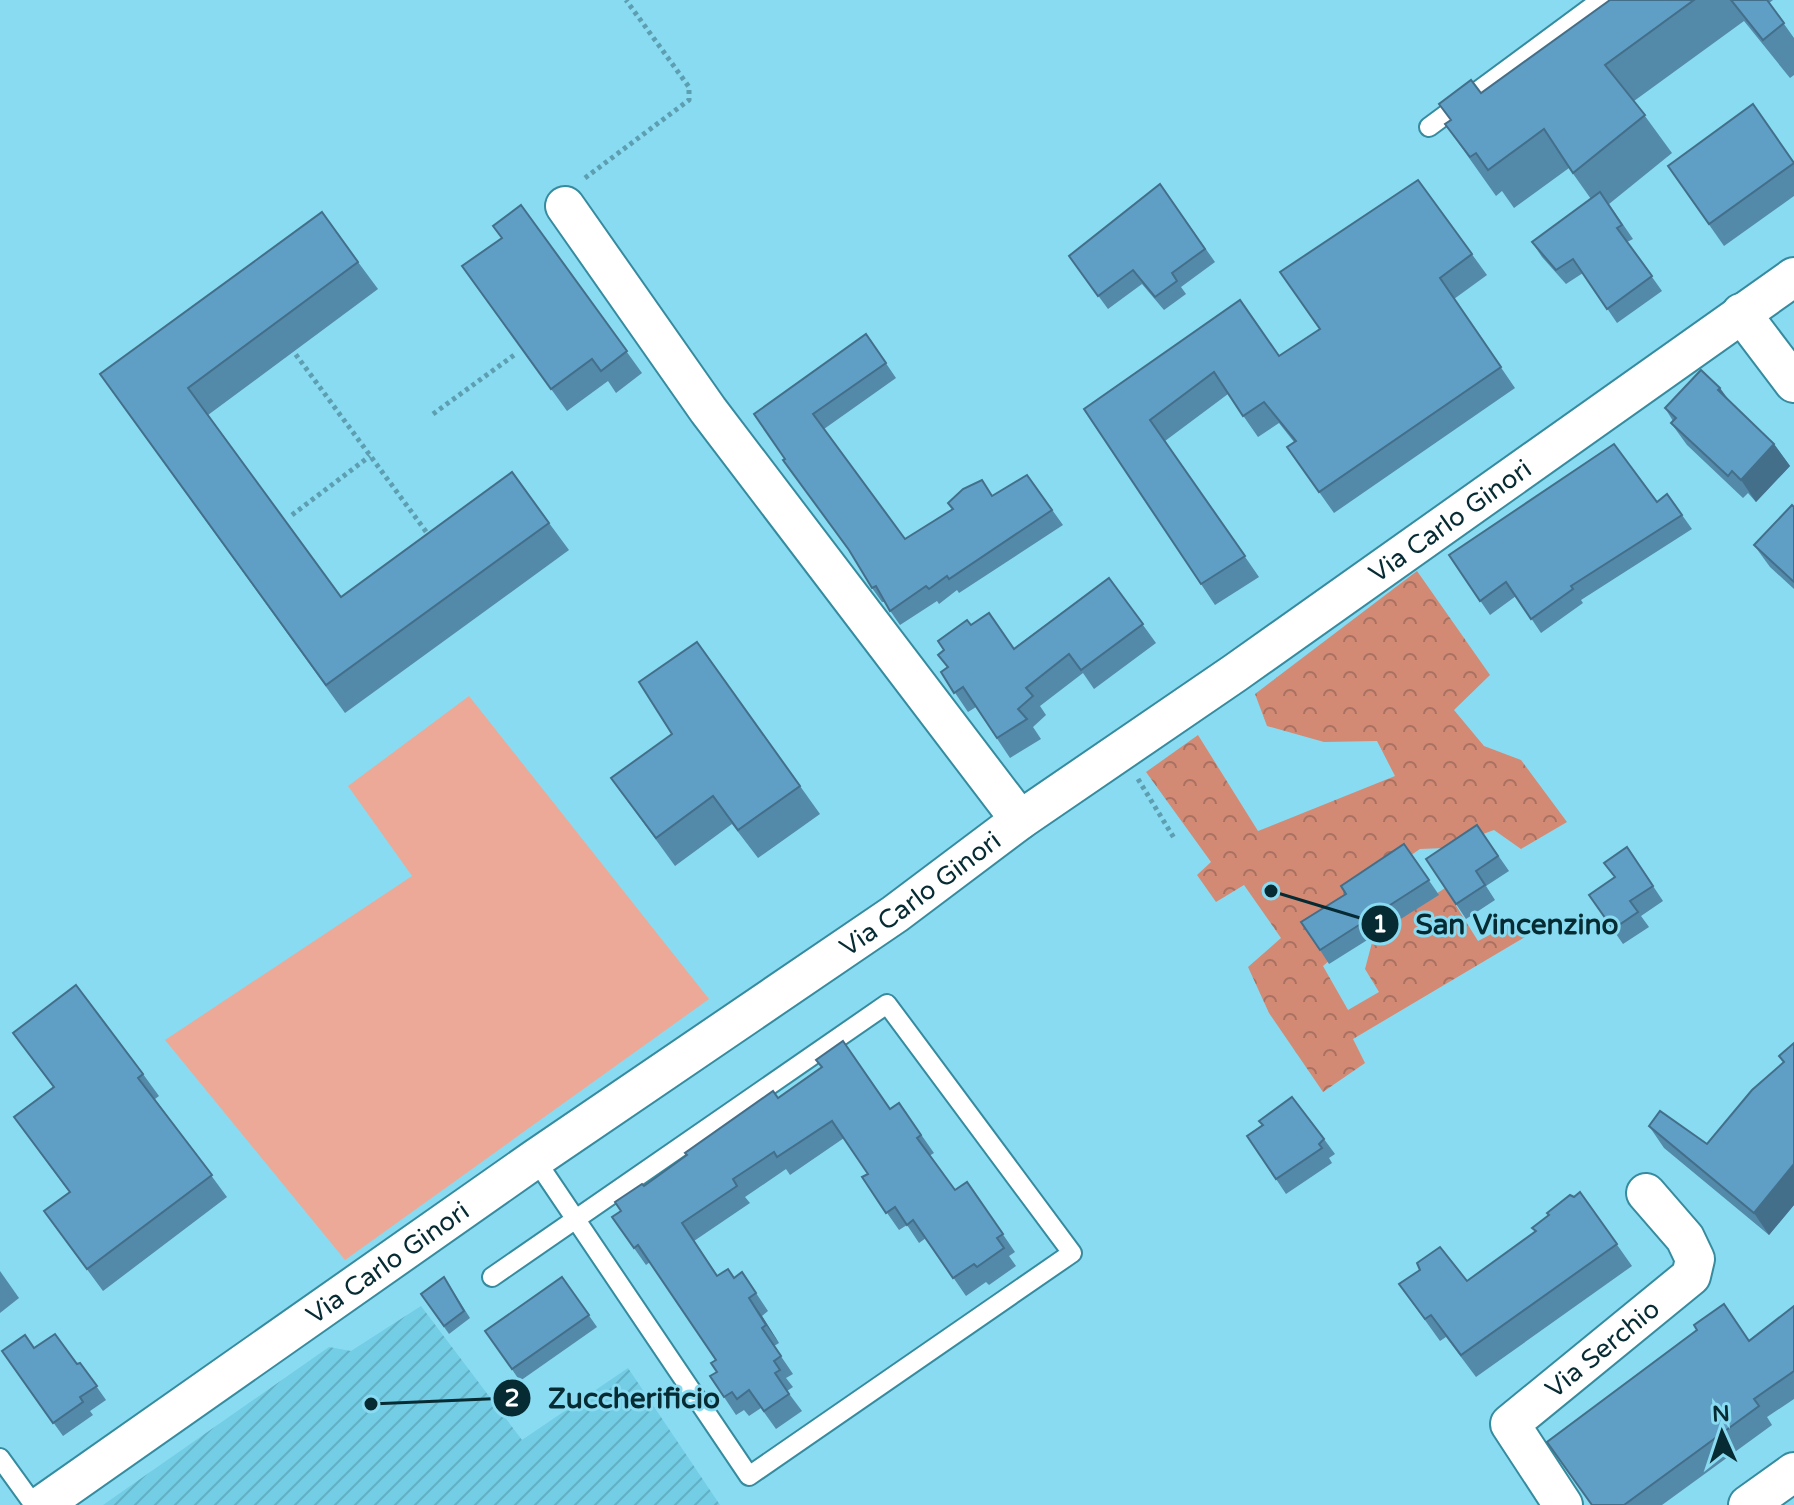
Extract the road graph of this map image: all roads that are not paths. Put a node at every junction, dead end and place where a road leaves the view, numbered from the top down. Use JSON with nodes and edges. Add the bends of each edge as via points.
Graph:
{"nodes":[{"id":1,"x":1601,"y":0,"type":"edge"},
{"id":2,"x":1429,"y":127,"type":"dead end"},
{"id":3,"x":565,"y":206,"type":"road end"},
{"id":4,"x":1794,"y":277,"type":"edge"},
{"id":5,"x":1741,"y":313,"type":"junction"},
{"id":6,"x":1794,"y":383,"type":"edge"},
{"id":7,"x":1020,"y":820,"type":"junction"},
{"id":8,"x":535,"y":1159,"type":"junction"},
{"id":9,"x":1646,"y":1193,"type":"dead end"},
{"id":10,"x":575,"y":1219,"type":"junction"},
{"id":11,"x":492,"y":1277,"type":"dead end"},
{"id":12,"x":0,"y":1458,"type":"edge"},
{"id":13,"x":1794,"y":1472,"type":"edge"},
{"id":14,"x":34,"y":1505,"type":"edge"},
{"id":15,"x":42,"y":1505,"type":"edge"},
{"id":16,"x":1563,"y":1505,"type":"edge"},
{"id":17,"x":1748,"y":1505,"type":"edge"}],
"edges":[{"from":1,"to":2,"type":"lane"},
{"from":3,"to":7,"type":"street","via":[[708,410]]},
{"from":4,"to":5,"type":"street","name":"Via Carlo Ginori"},
{"from":5,"to":6,"type":"street"},
{"from":5,"to":7,"type":"street","name":"Via Carlo Ginori"},
{"from":7,"to":8,"type":"street","name":"Via Carlo Ginori","via":[[895,914]]},
{"from":8,"to":10,"type":"lane"},
{"from":8,"to":15,"type":"street","name":"Via Carlo Ginori"},
{"from":9,"to":16,"type":"street","name":"Via Serchio","via":[[1685,1238],[1695,1259],[1691,1276],[1510,1424]]},
{"from":10,"to":10,"type":"lane","via":[[887,1004],[1072,1253],[749,1476]]},
{"from":10,"to":11,"type":"lane"},
{"from":12,"to":14,"type":"lane"},
{"from":13,"to":17,"type":"street"}]}
